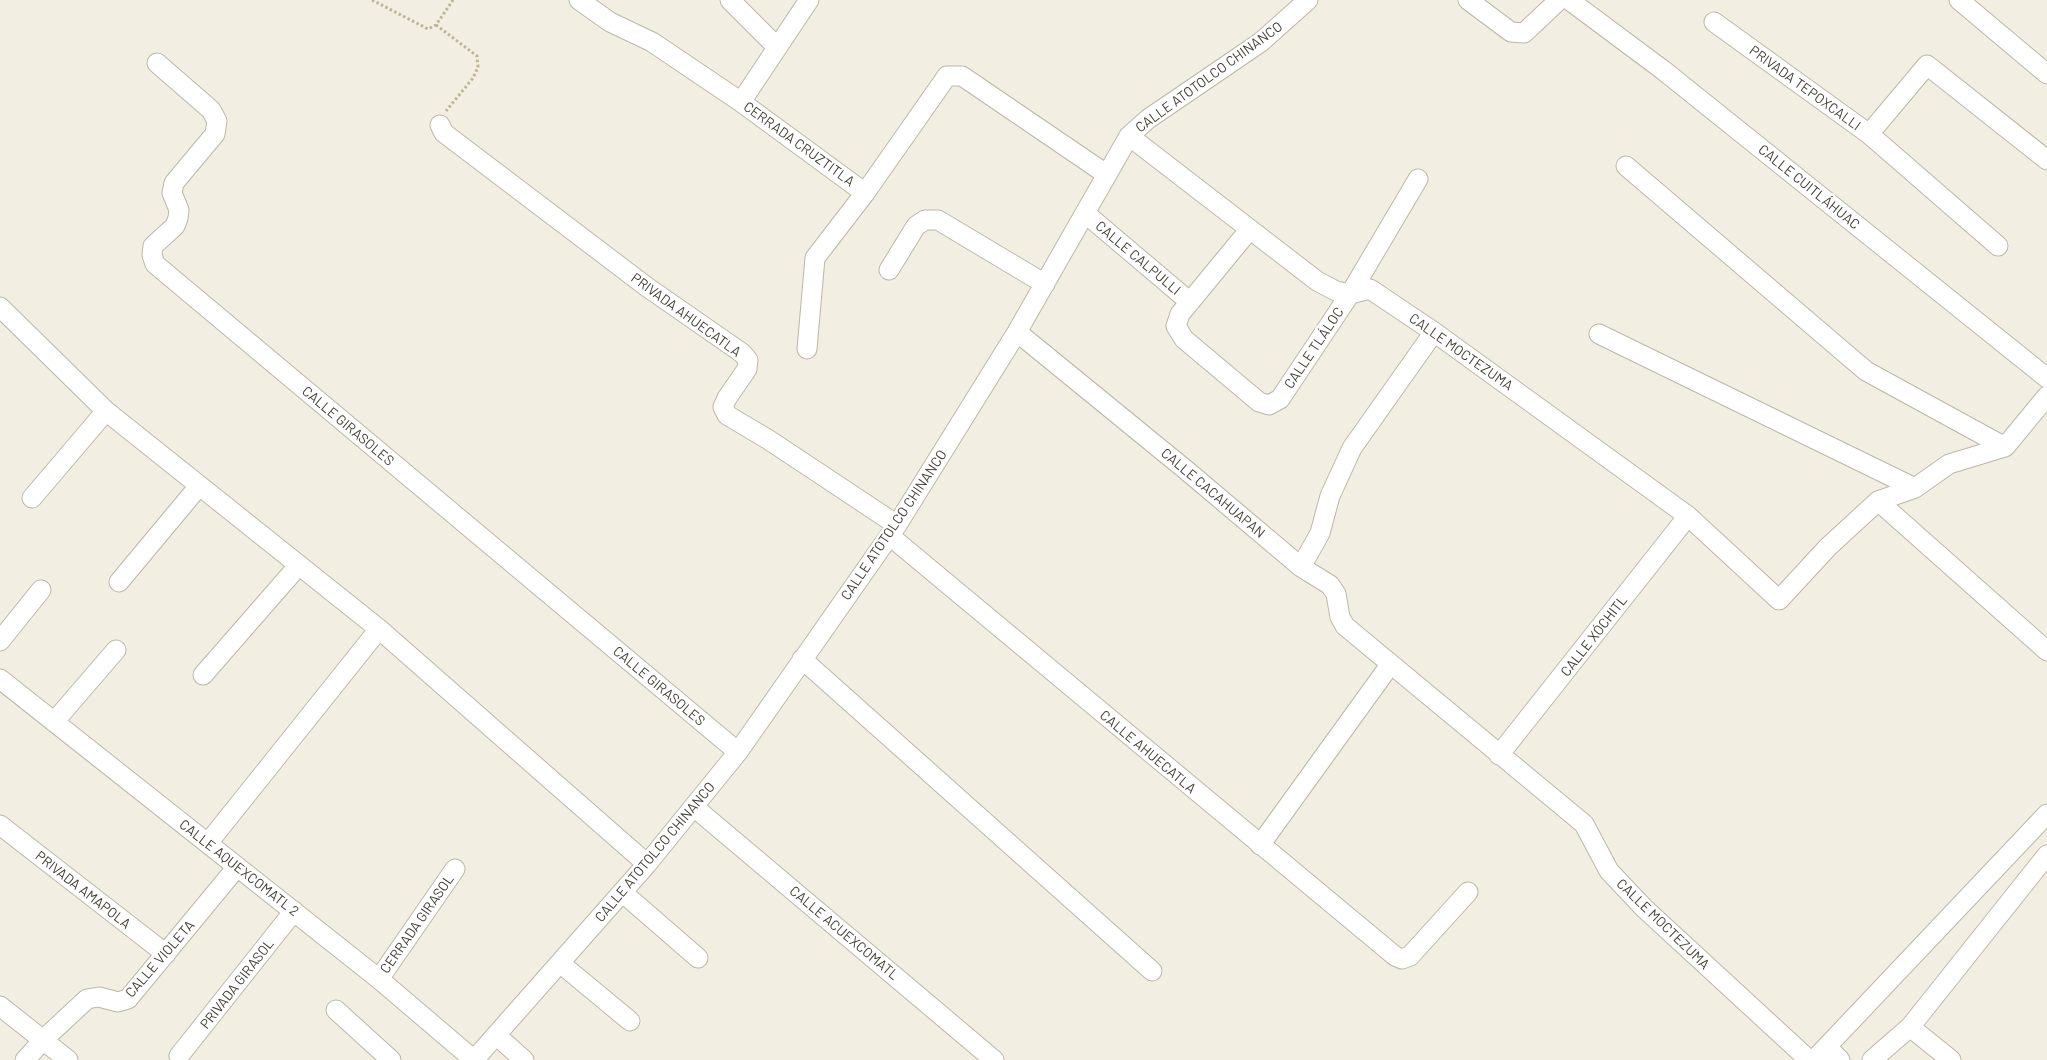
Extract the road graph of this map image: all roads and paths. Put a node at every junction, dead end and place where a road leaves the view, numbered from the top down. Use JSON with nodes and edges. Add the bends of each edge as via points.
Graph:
{"nodes":[{"id":1,"x":372,"y":0,"type":"edge"},
{"id":2,"x":453,"y":0,"type":"edge"},
{"id":3,"x":579,"y":0,"type":"edge"},
{"id":4,"x":730,"y":0,"type":"edge"},
{"id":5,"x":809,"y":0,"type":"edge"},
{"id":6,"x":1308,"y":0,"type":"edge"},
{"id":7,"x":1468,"y":0,"type":"edge"},
{"id":8,"x":1559,"y":0,"type":"edge"},
{"id":9,"x":1569,"y":0,"type":"edge"},
{"id":10,"x":1960,"y":0,"type":"edge"},
{"id":11,"x":1714,"y":22,"type":"dead end"},
{"id":12,"x":436,"y":25,"type":"junction"},
{"id":13,"x":778,"y":47,"type":"junction"},
{"id":14,"x":157,"y":63,"type":"dead end"},
{"id":15,"x":2047,"y":74,"type":"edge"},
{"id":16,"x":741,"y":102,"type":"junction"},
{"id":17,"x":440,"y":125,"type":"joint"},
{"id":18,"x":1869,"y":134,"type":"junction"},
{"id":19,"x":1129,"y":136,"type":"junction"},
{"id":20,"x":2047,"y":160,"type":"edge"},
{"id":21,"x":1626,"y":166,"type":"dead end"},
{"id":22,"x":1106,"y":174,"type":"junction"},
{"id":23,"x":1418,"y":179,"type":"dead end"},
{"id":24,"x":865,"y":193,"type":"junction"},
{"id":25,"x":1086,"y":214,"type":"junction"},
{"id":26,"x":1250,"y":229,"type":"junction"},
{"id":27,"x":1998,"y":246,"type":"dead end"},
{"id":28,"x":889,"y":270,"type":"dead end"},
{"id":29,"x":1045,"y":284,"type":"junction"},
{"id":30,"x":1350,"y":294,"type":"junction"},
{"id":31,"x":1190,"y":302,"type":"junction"},
{"id":32,"x":0,"y":307,"type":"edge"},
{"id":33,"x":1017,"y":332,"type":"junction"},
{"id":34,"x":1434,"y":332,"type":"junction"},
{"id":35,"x":1599,"y":334,"type":"dead end"},
{"id":36,"x":807,"y":349,"type":"dead end"},
{"id":37,"x":2047,"y":378,"type":"edge"},
{"id":38,"x":2047,"y":396,"type":"edge"},
{"id":39,"x":106,"y":411,"type":"junction"},
{"id":40,"x":2005,"y":447,"type":"junction"},
{"id":41,"x":199,"y":486,"type":"junction"},
{"id":42,"x":1915,"y":488,"type":"junction"},
{"id":43,"x":32,"y":498,"type":"dead end"},
{"id":44,"x":1878,"y":501,"type":"junction"},
{"id":45,"x":1688,"y":516,"type":"junction"},
{"id":46,"x":893,"y":530,"type":"junction"},
{"id":47,"x":298,"y":565,"type":"junction"},
{"id":48,"x":1301,"y":567,"type":"junction"},
{"id":49,"x":119,"y":582,"type":"dead end"},
{"id":50,"x":41,"y":590,"type":"dead end"},
{"id":51,"x":379,"y":629,"type":"junction"},
{"id":52,"x":0,"y":641,"type":"edge"},
{"id":53,"x":116,"y":650,"type":"dead end"},
{"id":54,"x":2047,"y":650,"type":"edge"},
{"id":55,"x":802,"y":659,"type":"junction"},
{"id":56,"x":1390,"y":665,"type":"junction"},
{"id":57,"x":203,"y":675,"type":"dead end"},
{"id":58,"x":0,"y":679,"type":"edge"},
{"id":59,"x":54,"y":722,"type":"junction"},
{"id":60,"x":738,"y":752,"type":"junction"},
{"id":61,"x":1499,"y":755,"type":"junction"},
{"id":62,"x":694,"y":807,"type":"junction"},
{"id":63,"x":2047,"y":814,"type":"edge"},
{"id":64,"x":0,"y":825,"type":"edge"},
{"id":65,"x":208,"y":843,"type":"junction"},
{"id":66,"x":1260,"y":845,"type":"junction"},
{"id":67,"x":2047,"y":855,"type":"edge"},
{"id":68,"x":647,"y":864,"type":"junction"},
{"id":69,"x":237,"y":867,"type":"junction"},
{"id":70,"x":455,"y":869,"type":"dead end"},
{"id":71,"x":622,"y":892,"type":"junction"},
{"id":72,"x":1468,"y":892,"type":"dead end"},
{"id":73,"x":294,"y":911,"type":"junction"},
{"id":74,"x":166,"y":954,"type":"junction"},
{"id":75,"x":698,"y":958,"type":"dead end"},
{"id":76,"x":560,"y":962,"type":"junction"},
{"id":77,"x":1152,"y":971,"type":"dead end"},
{"id":78,"x":379,"y":978,"type":"junction"},
{"id":79,"x":0,"y":1006,"type":"edge"},
{"id":80,"x":336,"y":1010,"type":"dead end"},
{"id":81,"x":630,"y":1021,"type":"dead end"},
{"id":82,"x":1910,"y":1027,"type":"junction"},
{"id":83,"x":496,"y":1035,"type":"junction"},
{"id":84,"x":44,"y":1039,"type":"junction"},
{"id":85,"x":179,"y":1056,"type":"dead end"},
{"id":86,"x":1827,"y":1056,"type":"edge"},
{"id":87,"x":25,"y":1060,"type":"edge"},
{"id":88,"x":68,"y":1060,"type":"edge"},
{"id":89,"x":391,"y":1060,"type":"edge"},
{"id":90,"x":474,"y":1060,"type":"edge"},
{"id":91,"x":524,"y":1060,"type":"edge"},
{"id":92,"x":994,"y":1060,"type":"edge"},
{"id":93,"x":1809,"y":1060,"type":"edge"},
{"id":94,"x":1872,"y":1060,"type":"edge"},
{"id":95,"x":1951,"y":1060,"type":"edge"}],
"edges":[{"from":1,"to":12,"type":"path","via":[[419,27],[428,29]]},
{"from":2,"to":12,"type":"path"},
{"from":3,"to":16,"type":"street","name":"CERRADA CRUZTITLA","via":[[610,22],[652,42]]},
{"from":4,"to":13,"type":"street"},
{"from":5,"to":13,"type":"street"},
{"from":6,"to":19,"type":"street","name":"CALLE ATOTOLCO CHINANCO","via":[[1261,42],[1148,119]]},
{"from":7,"to":8,"type":"street","via":[[1512,32],[1524,33]]},
{"from":9,"to":37,"type":"street","name":"CALLE CUITLÁHUAC","via":[[1663,70]]},
{"from":10,"to":15,"type":"street"},
{"from":11,"to":18,"type":"street","name":"PRIVADA TEPOXCALLI"},
{"from":12,"to":17,"type":"path","via":[[477,56],[478,67],[442,116]]},
{"from":13,"to":16,"type":"street"},
{"from":14,"to":60,"type":"street","name":"CALLE GIRASOLES","via":[[211,110],[218,121],[215,134],[174,183],[172,193],[179,210],[178,218],[175,226],[154,246],[155,264]]},
{"from":16,"to":24,"type":"street","name":"CERRADA CRUZTITLA"},
{"from":17,"to":46,"type":"street","name":"PRIVADA AHUECATLA","via":[[444,133],[647,287],[742,353],[748,360],[746,369],[726,398],[723,407],[727,415],[768,440]]},
{"from":18,"to":20,"type":"street","name":"PRIVADA TEPOXCALLI","via":[[1927,64]]},
{"from":18,"to":27,"type":"street"},
{"from":19,"to":22,"type":"street","name":"CALLE ATOTOLCO CHINANCO"},
{"from":19,"to":26,"type":"street","name":"CALLE MOCTEZUMA"},
{"from":21,"to":40,"type":"street","via":[[1866,371]]},
{"from":22,"to":24,"type":"street","name":"CERRADA CRUZTITLA","via":[[962,76],[947,76]]},
{"from":22,"to":25,"type":"street","name":"CALLE ATOTOLCO CHINANCO"},
{"from":23,"to":30,"type":"street","name":"CALLE TLÁLOC"},
{"from":24,"to":36,"type":"street","via":[[815,258]]},
{"from":25,"to":29,"type":"street","name":"CALLE ATOTOLCO CHINANCO"},
{"from":25,"to":31,"type":"street","name":"CALLE CALPULLI"},
{"from":26,"to":30,"type":"street","name":"CALLE MOCTEZUMA","via":[[1317,281]]},
{"from":26,"to":31,"type":"street","name":"CALLE TLÁLOC"},
{"from":28,"to":29,"type":"street","via":[[916,226],[926,220],[938,220]]},
{"from":29,"to":33,"type":"street","name":"CALLE ATOTOLCO CHINANCO"},
{"from":30,"to":31,"type":"street","name":"CALLE TLÁLOC","via":[[1280,399],[1269,405],[1259,402],[1184,339],[1176,326],[1180,314]]},
{"from":30,"to":34,"type":"street","name":"CALLE MOCTEZUMA","via":[[1370,289]]},
{"from":32,"to":39,"type":"street"},
{"from":33,"to":46,"type":"street","name":"CALLE ATOTOLCO CHINANCO"},
{"from":33,"to":48,"type":"street","name":"CALLE CACAHUAPAN"},
{"from":34,"to":45,"type":"street","name":"CALLE MOCTEZUMA"},
{"from":34,"to":48,"type":"street","via":[[1352,448],[1330,496],[1320,533]]},
{"from":35,"to":42,"type":"street"},
{"from":38,"to":40,"type":"street"},
{"from":39,"to":41,"type":"street"},
{"from":39,"to":43,"type":"street"},
{"from":40,"to":42,"type":"street","via":[[1949,464]]},
{"from":41,"to":47,"type":"street"},
{"from":41,"to":49,"type":"street"},
{"from":42,"to":44,"type":"street"},
{"from":44,"to":45,"type":"street","name":"CALLE MOCTEZUMA","via":[[1828,547],[1779,600]]},
{"from":44,"to":54,"type":"street"},
{"from":45,"to":61,"type":"street","name":"CALLE XÓCHITL"},
{"from":46,"to":55,"type":"street","name":"CALLE ATOTOLCO CHINANCO"},
{"from":46,"to":66,"type":"street","name":"CALLE AHUECATLA"},
{"from":47,"to":51,"type":"street"},
{"from":47,"to":57,"type":"street"},
{"from":48,"to":56,"type":"street","name":"CALLE CACAHUAPAN","via":[[1330,585],[1336,594],[1345,626]]},
{"from":50,"to":52,"type":"street"},
{"from":51,"to":65,"type":"street"},
{"from":51,"to":68,"type":"street"},
{"from":53,"to":59,"type":"street"},
{"from":55,"to":60,"type":"street","name":"CALLE ATOTOLCO CHINANCO"},
{"from":55,"to":77,"type":"street"},
{"from":56,"to":61,"type":"street","name":"CALLE MOCTEZUMA"},
{"from":56,"to":66,"type":"street"},
{"from":58,"to":59,"type":"street","name":"CALLE AQUEXCOMATL 2"},
{"from":59,"to":65,"type":"street","name":"CALLE AQUEXCOMATL 2"},
{"from":60,"to":62,"type":"street","name":"CALLE ATOTOLCO CHINANCO"},
{"from":61,"to":93,"type":"street","name":"CALLE MOCTEZUMA","via":[[1584,824],[1609,871],[1638,902]]},
{"from":62,"to":68,"type":"street","name":"CALLE ATOTOLCO CHINANCO"},
{"from":62,"to":92,"type":"street","name":"CALLE ACUEXCOMATL"},
{"from":63,"to":86,"type":"street"},
{"from":64,"to":74,"type":"street","name":"PRIVADA AMAPOLA"},
{"from":65,"to":69,"type":"street","name":"CALLE AQUEXCOMATL 2"},
{"from":66,"to":72,"type":"street","name":"CALLE AHUECATLA","via":[[1402,959],[1410,956]]},
{"from":67,"to":82,"type":"street"},
{"from":68,"to":71,"type":"street","name":"CALLE ATOTOLCO CHINANCO"},
{"from":69,"to":73,"type":"street","name":"CALLE AQUEXCOMATL 2"},
{"from":69,"to":74,"type":"street","name":"CALLE VIOLETA"},
{"from":70,"to":78,"type":"street","name":"CERRADA GIRASOL"},
{"from":71,"to":75,"type":"street"},
{"from":71,"to":76,"type":"street","name":"CALLE ATOTOLCO CHINANCO"},
{"from":73,"to":78,"type":"street","name":"CALLE AQUEXCOMATL 2"},
{"from":73,"to":85,"type":"street","name":"PRIVADA GIRASOL"},
{"from":74,"to":84,"type":"street","name":"CALLE VIOLETA","via":[[128,999],[118,1002],[99,997],[87,999]]},
{"from":76,"to":81,"type":"street"},
{"from":76,"to":83,"type":"street","name":"CALLE ATOTOLCO CHINANCO"},
{"from":78,"to":90,"type":"street","name":"CALLE AQUEXCOMATL 2"},
{"from":79,"to":84,"type":"street"},
{"from":80,"to":89,"type":"street"},
{"from":82,"to":94,"type":"street"},
{"from":82,"to":95,"type":"street"},
{"from":83,"to":90,"type":"street","name":"CALLE ATOTOLCO CHINANCO"},
{"from":83,"to":91,"type":"street"},
{"from":84,"to":87,"type":"street","name":"CALLE VIOLETA"},
{"from":84,"to":88,"type":"street"}]}
